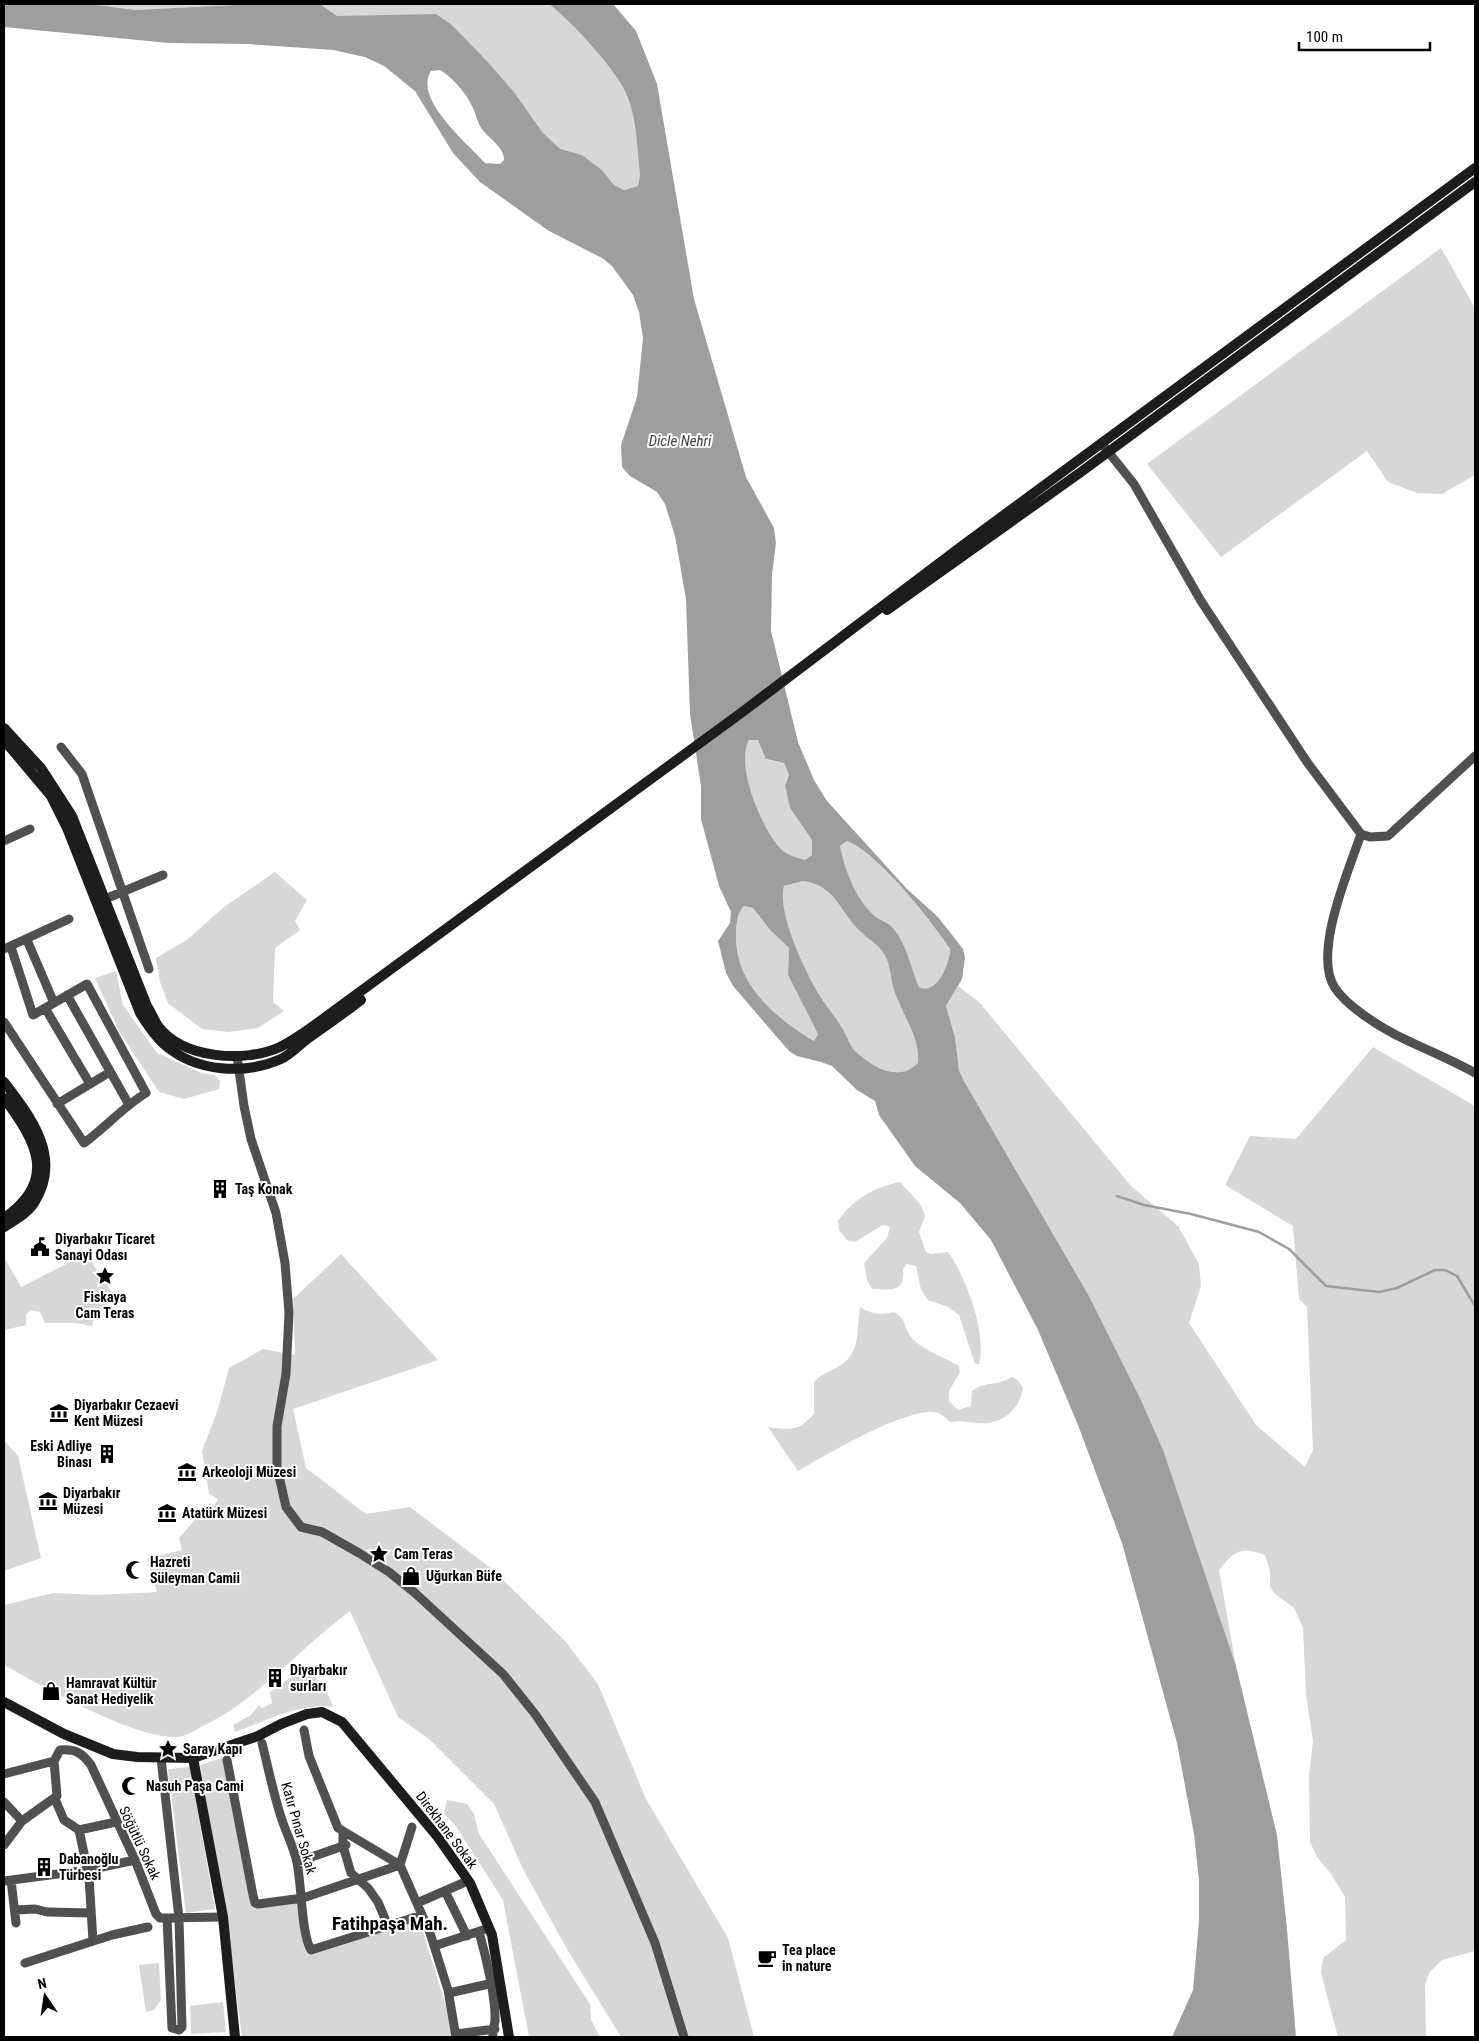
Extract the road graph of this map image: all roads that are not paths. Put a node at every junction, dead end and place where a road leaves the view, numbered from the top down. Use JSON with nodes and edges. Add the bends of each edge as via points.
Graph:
{"nodes":[{"id":1,"x":1475,"y":168,"type":"edge"},
{"id":2,"x":1475,"y":182,"type":"edge"},
{"id":3,"x":1105,"y":448,"type":"junction"},
{"id":4,"x":4,"y":728,"type":"edge"},
{"id":5,"x":4,"y":740,"type":"edge"},
{"id":6,"x":61,"y":747,"type":"dead end"},
{"id":7,"x":1475,"y":756,"type":"edge"},
{"id":8,"x":30,"y":829,"type":"dead end"},
{"id":9,"x":1361,"y":834,"type":"junction"},
{"id":10,"x":4,"y":842,"type":"edge"},
{"id":11,"x":163,"y":875,"type":"dead end"},
{"id":12,"x":123,"y":892,"type":"junction"},
{"id":13,"x":105,"y":899,"type":"junction"},
{"id":14,"x":69,"y":919,"type":"dead end"},
{"id":15,"x":26,"y":940,"type":"junction"},
{"id":16,"x":8,"y":948,"type":"edge"},
{"id":17,"x":150,"y":969,"type":"dead end"},
{"id":18,"x":393,"y":972,"type":"junction"},
{"id":19,"x":67,"y":996,"type":"junction"},
{"id":20,"x":50,"y":1005,"type":"junction"},
{"id":21,"x":4,"y":1022,"type":"edge"},
{"id":22,"x":237,"y":1056,"type":"junction"},
{"id":23,"x":238,"y":1070,"type":"junction"},
{"id":24,"x":110,"y":1072,"type":"junction"},
{"id":25,"x":1475,"y":1073,"type":"edge"},
{"id":26,"x":4,"y":1082,"type":"edge"},
{"id":27,"x":90,"y":1084,"type":"junction"},
{"id":28,"x":4,"y":1098,"type":"edge"},
{"id":29,"x":128,"y":1103,"type":"junction"},
{"id":30,"x":58,"y":1104,"type":"junction"},
{"id":31,"x":4,"y":1218,"type":"edge"},
{"id":32,"x":4,"y":1227,"type":"edge"},
{"id":33,"x":4,"y":1702,"type":"edge"},
{"id":34,"x":304,"y":1730,"type":"dead end"},
{"id":35,"x":262,"y":1742,"type":"dead end"},
{"id":36,"x":161,"y":1758,"type":"junction"},
{"id":37,"x":193,"y":1758,"type":"junction"},
{"id":38,"x":227,"y":1760,"type":"dead end"},
{"id":39,"x":54,"y":1761,"type":"junction"},
{"id":40,"x":4,"y":1774,"type":"edge"},
{"id":41,"x":55,"y":1799,"type":"junction"},
{"id":42,"x":4,"y":1802,"type":"edge"},
{"id":43,"x":22,"y":1821,"type":"junction"},
{"id":44,"x":116,"y":1822,"type":"junction"},
{"id":45,"x":412,"y":1827,"type":"dead end"},
{"id":46,"x":79,"y":1830,"type":"junction"},
{"id":47,"x":343,"y":1833,"type":"junction"},
{"id":48,"x":356,"y":1840,"type":"junction"},
{"id":49,"x":4,"y":1845,"type":"edge"},
{"id":50,"x":343,"y":1846,"type":"junction"},
{"id":51,"x":134,"y":1860,"type":"junction"},
{"id":52,"x":297,"y":1862,"type":"junction"},
{"id":53,"x":400,"y":1865,"type":"junction"},
{"id":54,"x":88,"y":1870,"type":"junction"},
{"id":55,"x":359,"y":1880,"type":"junction"},
{"id":56,"x":7,"y":1881,"type":"edge"},
{"id":57,"x":463,"y":1883,"type":"dead end"},
{"id":58,"x":445,"y":1891,"type":"junction"},
{"id":59,"x":303,"y":1898,"type":"junction"},
{"id":60,"x":417,"y":1903,"type":"junction"},
{"id":61,"x":15,"y":1910,"type":"junction"},
{"id":62,"x":91,"y":1913,"type":"junction"},
{"id":63,"x":422,"y":1915,"type":"junction"},
{"id":64,"x":223,"y":1917,"type":"junction"},
{"id":65,"x":163,"y":1918,"type":"junction"},
{"id":66,"x":178,"y":1918,"type":"junction"},
{"id":67,"x":16,"y":1923,"type":"dead end"},
{"id":68,"x":148,"y":1926,"type":"dead end"},
{"id":69,"x":388,"y":1926,"type":"junction"},
{"id":70,"x":467,"y":1936,"type":"junction"},
{"id":71,"x":93,"y":1941,"type":"junction"},
{"id":72,"x":434,"y":1946,"type":"junction"},
{"id":73,"x":25,"y":1963,"type":"dead end"},
{"id":74,"x":492,"y":1984,"type":"junction"},
{"id":75,"x":449,"y":1993,"type":"junction"},
{"id":76,"x":494,"y":2032,"type":"edge"},
{"id":77,"x":456,"y":2036,"type":"edge"},
{"id":78,"x":234,"y":2037,"type":"edge"},
{"id":79,"x":509,"y":2037,"type":"edge"},
{"id":80,"x":684,"y":2037,"type":"edge"}],
"edges":[{"from":1,"to":3,"type":"main road"},
{"from":2,"to":3,"type":"main road"},
{"from":3,"to":9,"type":"street","via":[[1134,484],[1200,601],[1306,762]]},
{"from":3,"to":18,"type":"main road"},
{"from":4,"to":13,"type":"main road","via":[[58,792],[72,816]]},
{"from":5,"to":23,"type":"main road","via":[[51,796],[133,997],[151,1030],[166,1046],[188,1059]]},
{"from":6,"to":12,"type":"street","via":[[82,774]]},
{"from":7,"to":9,"type":"street","via":[[1388,836]]},
{"from":8,"to":10,"type":"street"},
{"from":9,"to":25,"type":"street","via":[[1335,911],[1328,944],[1328,964],[1335,988],[1359,1011],[1396,1034]]},
{"from":11,"to":12,"type":"street"},
{"from":12,"to":13,"type":"street"},
{"from":12,"to":17,"type":"street"},
{"from":13,"to":22,"type":"main road","via":[[147,1006],[159,1027],[195,1050],[223,1057]]},
{"from":14,"to":15,"type":"street"},
{"from":15,"to":16,"type":"street"},
{"from":15,"to":20,"type":"street"},
{"from":16,"to":20,"type":"street","via":[[33,1015]]},
{"from":18,"to":22,"type":"main road","via":[[296,1038],[278,1047]]},
{"from":18,"to":23,"type":"main road","via":[[284,1058]]},
{"from":19,"to":20,"type":"street"},
{"from":19,"to":24,"type":"street"},
{"from":19,"to":29,"type":"street","via":[[87,984],[146,1093]]},
{"from":20,"to":27,"type":"street"},
{"from":21,"to":30,"type":"street"},
{"from":22,"to":23,"type":"street"},
{"from":23,"to":80,"type":"street","via":[[250,1131],[276,1213],[285,1263],[289,1313],[286,1374],[277,1434],[277,1467],[286,1507],[301,1527],[322,1532],[360,1553],[422,1598],[503,1674],[535,1714],[595,1802],[655,1943]]},
{"from":24,"to":27,"type":"street"},
{"from":24,"to":29,"type":"street"},
{"from":26,"to":32,"type":"main road","via":[[39,1132],[46,1166],[43,1185],[34,1205]]},
{"from":27,"to":30,"type":"street"},
{"from":28,"to":31,"type":"main road","via":[[23,1123],[38,1162],[27,1197]]},
{"from":29,"to":30,"type":"street","via":[[107,1126],[84,1144]]},
{"from":33,"to":36,"type":"main road","name":"Direkhane Sokak","via":[[64,1734],[113,1754]]},
{"from":34,"to":47,"type":"street","via":[[309,1756],[323,1794]]},
{"from":35,"to":52,"type":"street","name":"Katır Pınar Sokak","via":[[278,1808],[292,1840]]},
{"from":36,"to":37,"type":"main road","name":"Direkhane Sokak"},
{"from":36,"to":66,"type":"street"},
{"from":37,"to":64,"type":"main road"},
{"from":37,"to":79,"type":"main road","name":"Direkhane Sokak","via":[[258,1736],[308,1714],[322,1712],[342,1722],[438,1836],[476,1897],[492,1935]]},
{"from":38,"to":59,"type":"street","via":[[255,1903]]},
{"from":39,"to":40,"type":"street"},
{"from":39,"to":41,"type":"street"},
{"from":39,"to":44,"type":"street","name":"Söğütlü Sokak","via":[[60,1750],[82,1753],[91,1765]]},
{"from":41,"to":43,"type":"street"},
{"from":41,"to":46,"type":"street","via":[[64,1820]]},
{"from":42,"to":43,"type":"street"},
{"from":43,"to":49,"type":"street"},
{"from":44,"to":46,"type":"street"},
{"from":44,"to":51,"type":"street","name":"Söğütlü Sokak"},
{"from":45,"to":53,"type":"street"},
{"from":46,"to":54,"type":"street"},
{"from":47,"to":48,"type":"street"},
{"from":47,"to":50,"type":"street"},
{"from":48,"to":50,"type":"street"},
{"from":48,"to":53,"type":"street"},
{"from":50,"to":52,"type":"street"},
{"from":50,"to":55,"type":"street","via":[[351,1873]]},
{"from":51,"to":54,"type":"street"},
{"from":51,"to":65,"type":"street","name":"Söğütlü Sokak","via":[[156,1914]]},
{"from":52,"to":59,"type":"street","name":"Katır Pınar Sokak"},
{"from":53,"to":55,"type":"street"},
{"from":53,"to":60,"type":"street"},
{"from":54,"to":56,"type":"street"},
{"from":54,"to":62,"type":"street"},
{"from":55,"to":59,"type":"street"},
{"from":55,"to":69,"type":"street","via":[[378,1902]]},
{"from":56,"to":61,"type":"street"},
{"from":57,"to":58,"type":"street"},
{"from":58,"to":60,"type":"street"},
{"from":58,"to":70,"type":"street"},
{"from":59,"to":69,"type":"street","name":"Katır Pınar Sokak","via":[[305,1930],[311,1950]]},
{"from":60,"to":63,"type":"street"},
{"from":61,"to":62,"type":"street"},
{"from":61,"to":67,"type":"street"},
{"from":62,"to":71,"type":"street"},
{"from":63,"to":69,"type":"street"},
{"from":63,"to":72,"type":"street"},
{"from":64,"to":66,"type":"street"},
{"from":64,"to":78,"type":"main road"},
{"from":65,"to":66,"type":"street"},
{"from":65,"to":66,"type":"street","via":[[172,2028],[179,2030],[182,2027]]},
{"from":68,"to":71,"type":"street"},
{"from":70,"to":72,"type":"street"},
{"from":70,"to":74,"type":"street","via":[[481,1931]]},
{"from":71,"to":73,"type":"street"},
{"from":72,"to":75,"type":"street"},
{"from":74,"to":75,"type":"street"},
{"from":74,"to":76,"type":"street"},
{"from":75,"to":77,"type":"street"},
{"from":76,"to":77,"type":"street"}]}
